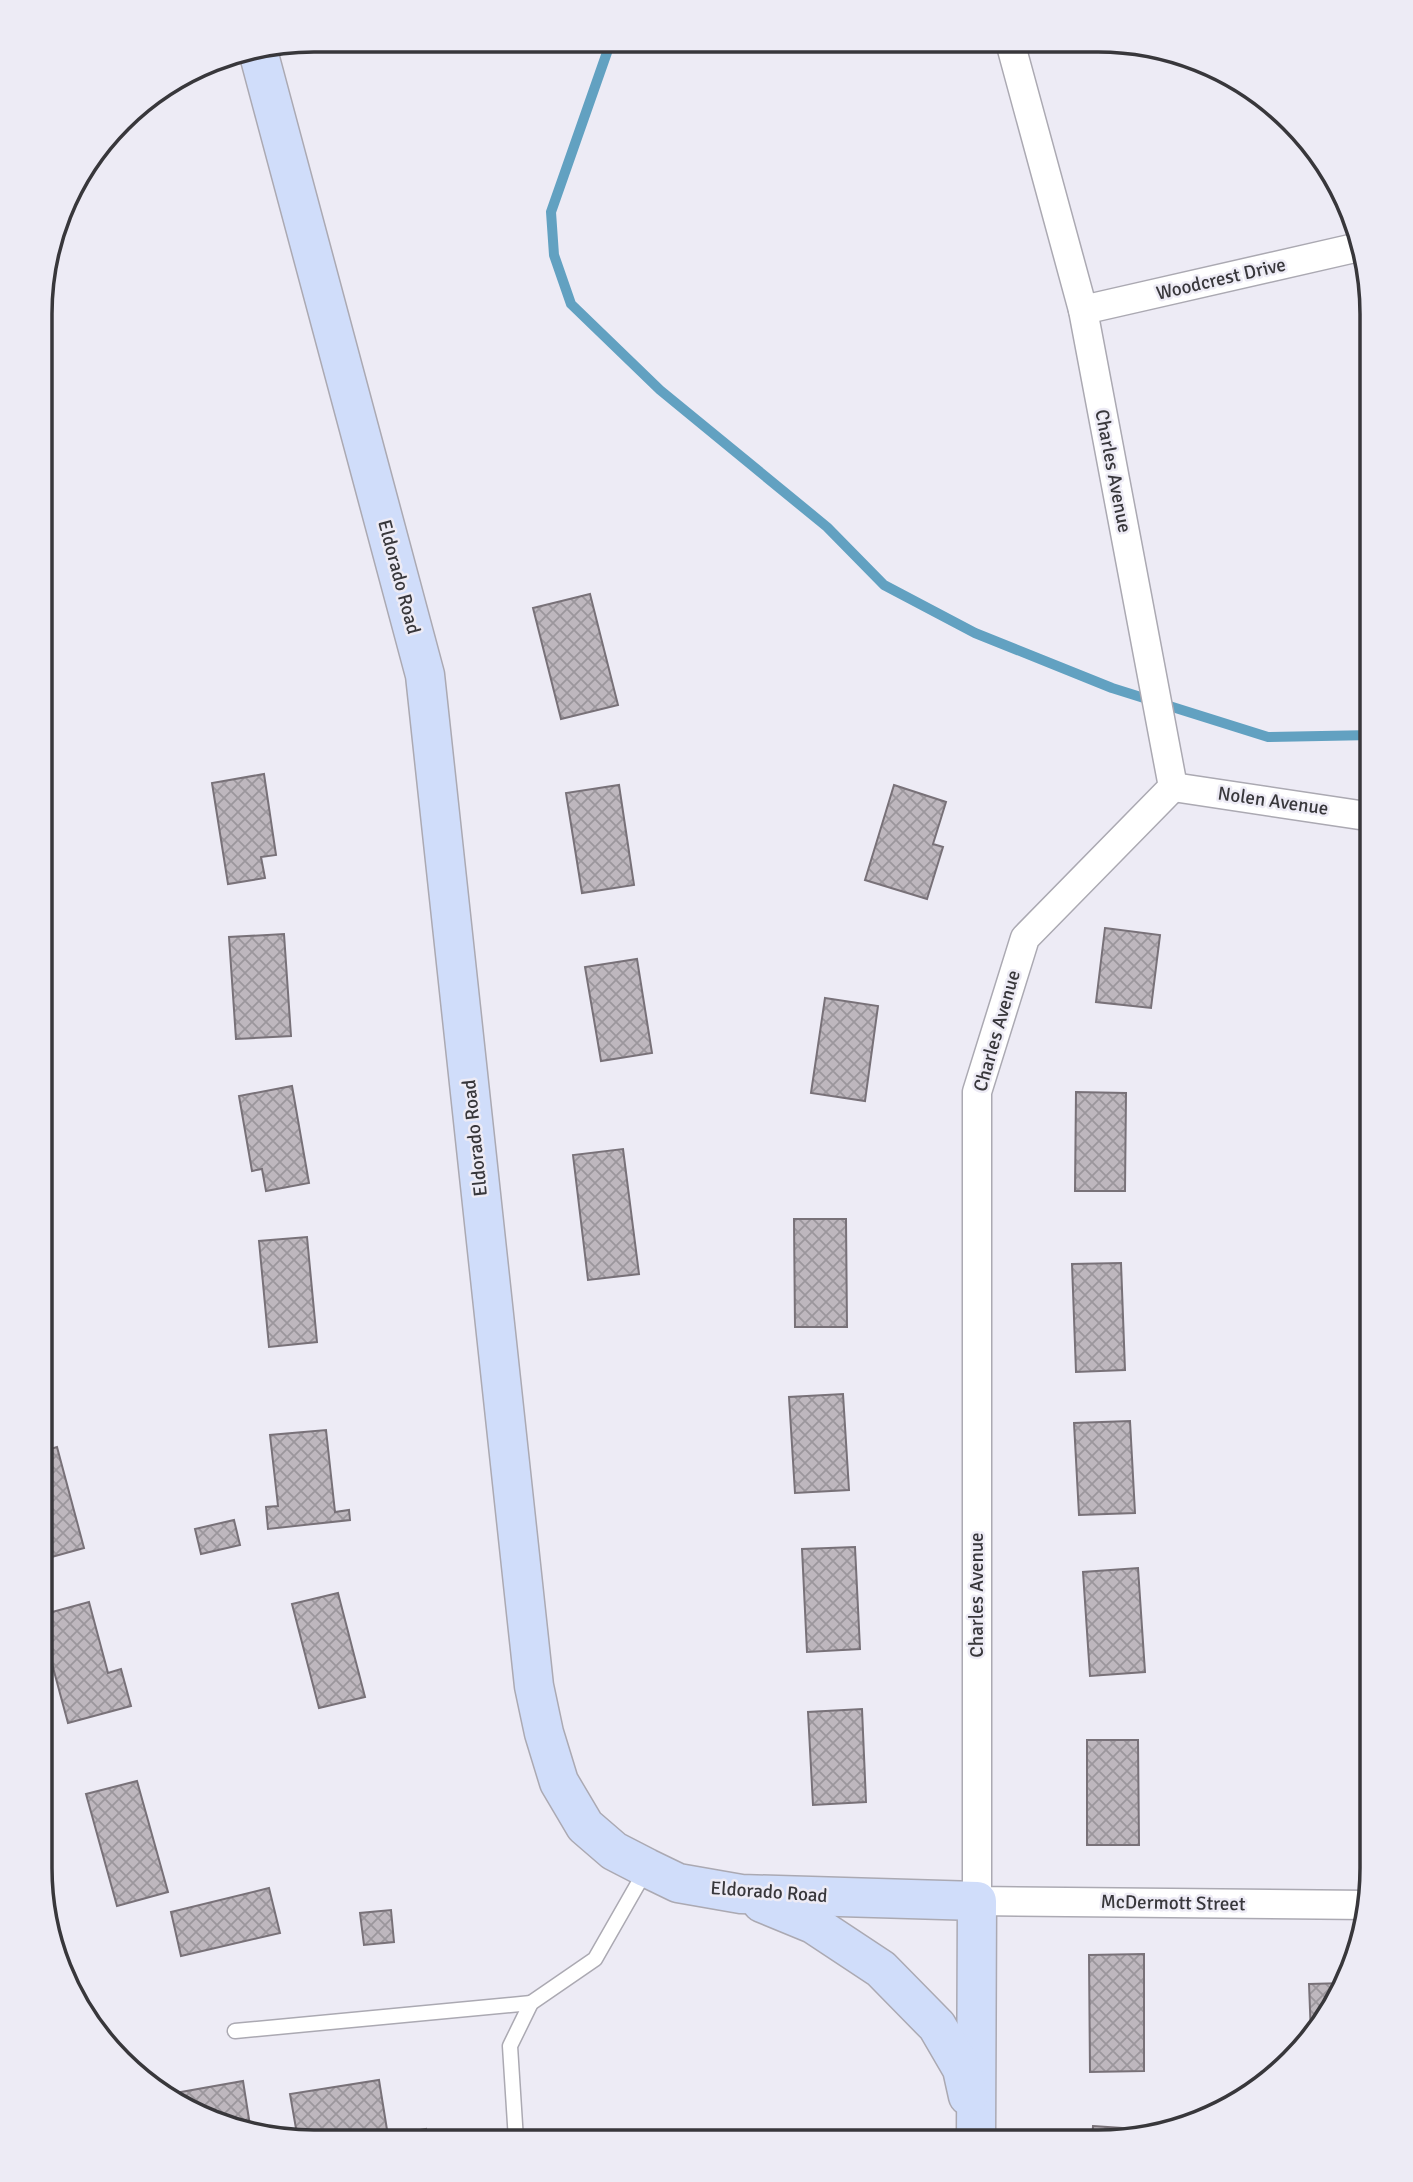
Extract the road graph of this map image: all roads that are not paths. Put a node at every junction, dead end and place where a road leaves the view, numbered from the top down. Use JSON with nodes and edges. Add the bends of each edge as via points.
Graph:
{"nodes":[{"id":1,"x":1013,"y":52,"type":"edge"},
{"id":2,"x":260,"y":59,"type":"edge"},
{"id":3,"x":1352,"y":248,"type":"edge"},
{"id":4,"x":1083,"y":310,"type":"junction"},
{"id":5,"x":1172,"y":787,"type":"junction"},
{"id":6,"x":1360,"y":815,"type":"edge"},
{"id":7,"x":647,"y":1868,"type":"junction"},
{"id":8,"x":741,"y":1894,"type":"junction"},
{"id":9,"x":977,"y":1901,"type":"junction"},
{"id":10,"x":1357,"y":1905,"type":"edge"},
{"id":11,"x":531,"y":2003,"type":"junction"},
{"id":12,"x":234,"y":2031,"type":"dead end"},
{"id":13,"x":515,"y":2130,"type":"edge"},
{"id":14,"x":975,"y":2130,"type":"edge"},
{"id":15,"x":976,"y":2130,"type":"edge"}],
"edges":[{"from":1,"to":4,"type":"street","name":"Charles Avenue"},
{"from":2,"to":7,"type":"street","name":"Eldorado Road","via":[[425,675],[532,1672],[541,1721],[559,1782],[585,1826],[614,1851]]},
{"from":3,"to":4,"type":"street","name":"Woodcrest Drive"},
{"from":4,"to":5,"type":"street","name":"Charles Avenue"},
{"from":5,"to":6,"type":"street","name":"Nolen Avenue"},
{"from":5,"to":9,"type":"street","name":"Charles Avenue","via":[[1025,938],[977,1092]]},
{"from":7,"to":8,"type":"street","name":"Eldorado Road","via":[[678,1882]]},
{"from":7,"to":11,"type":"lane","via":[[595,1959]]},
{"from":8,"to":9,"type":"street","name":"Eldorado Road"},
{"from":8,"to":14,"type":"street","via":[[813,1924],[881,1969],[937,2026],[962,2069]]},
{"from":9,"to":10,"type":"street","name":"McDermott Street"},
{"from":9,"to":15,"type":"street","name":"Charles Avenue"},
{"from":11,"to":12,"type":"lane"},
{"from":11,"to":13,"type":"lane","via":[[510,2046]]}]}
